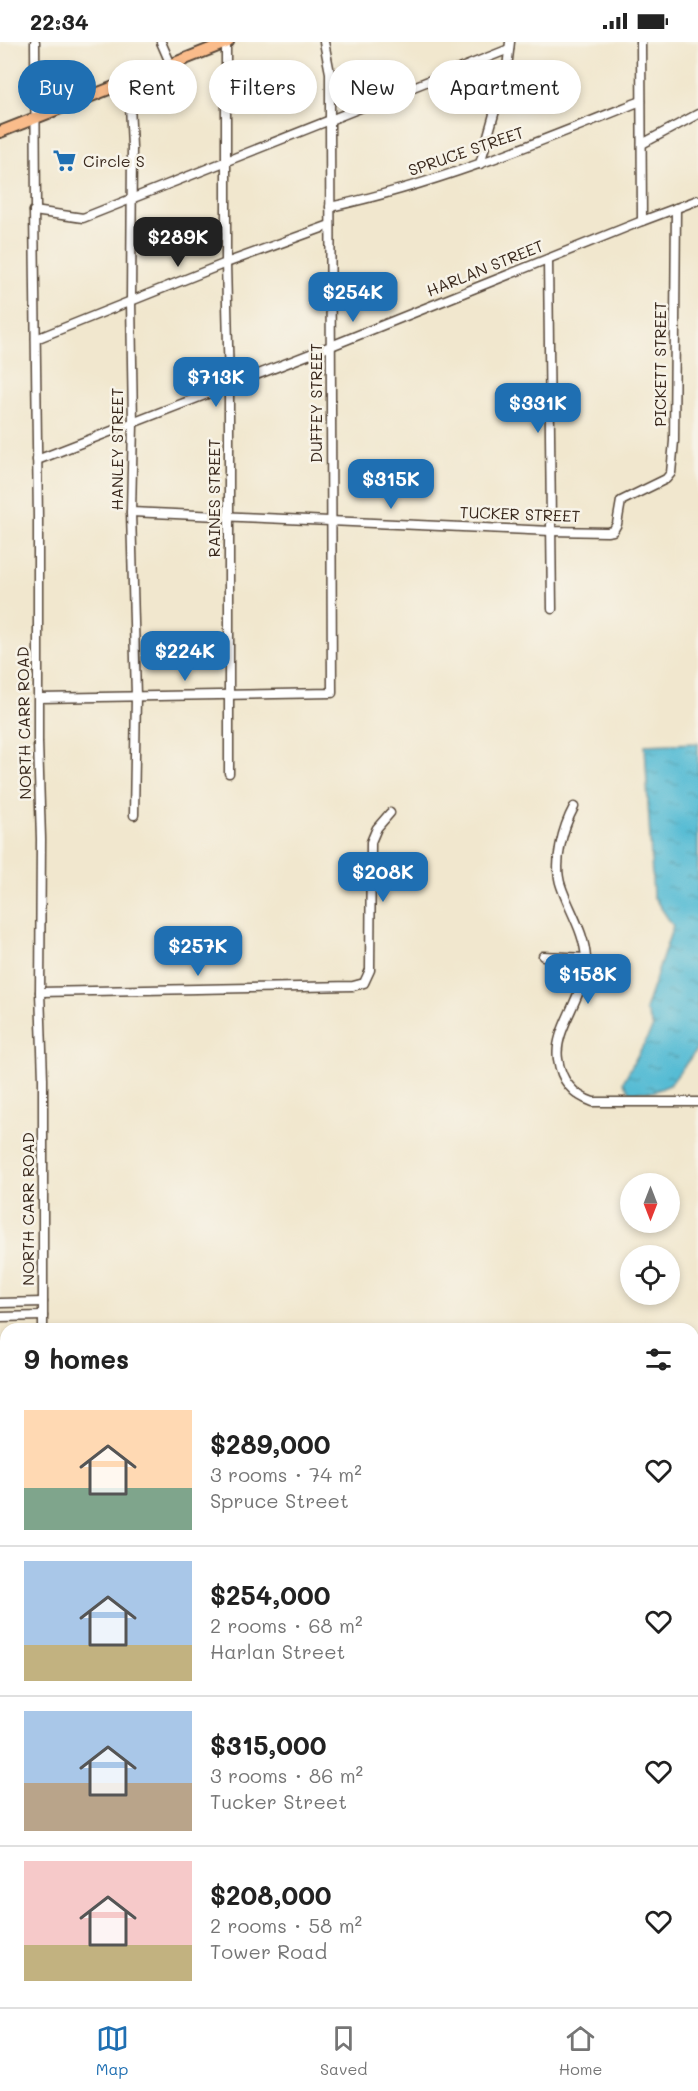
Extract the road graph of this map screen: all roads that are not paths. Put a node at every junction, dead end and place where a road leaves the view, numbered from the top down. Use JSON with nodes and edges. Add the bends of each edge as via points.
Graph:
{"nodes":[{"id":1,"x":35,"y":42,"type":"edge"},
{"id":2,"x":161,"y":42,"type":"edge"},
{"id":3,"x":227,"y":42,"type":"edge"},
{"id":4,"x":324,"y":42,"type":"edge"},
{"id":5,"x":641,"y":42,"type":"edge"},
{"id":6,"x":509,"y":45,"type":"edge"},
{"id":7,"x":169,"y":60,"type":"edge"},
{"id":8,"x":183,"y":60,"type":"edge"},
{"id":9,"x":108,"y":91,"type":"edge"},
{"id":10,"x":641,"y":101,"type":"junction"},
{"id":11,"x":130,"y":114,"type":"edge"},
{"id":12,"x":698,"y":114,"type":"edge"},
{"id":13,"x":36,"y":118,"type":"junction"},
{"id":14,"x":330,"y":119,"type":"junction"},
{"id":15,"x":0,"y":132,"type":"edge"},
{"id":16,"x":642,"y":144,"type":"junction"},
{"id":17,"x":227,"y":160,"type":"junction"},
{"id":18,"x":480,"y":164,"type":"junction"},
{"id":19,"x":130,"y":200,"type":"junction"},
{"id":20,"x":698,"y":200,"type":"edge"},
{"id":21,"x":330,"y":207,"type":"junction"},
{"id":22,"x":676,"y":208,"type":"junction"},
{"id":23,"x":34,"y":211,"type":"junction"},
{"id":24,"x":642,"y":220,"type":"junction"},
{"id":25,"x":330,"y":225,"type":"junction"},
{"id":26,"x":548,"y":259,"type":"junction"},
{"id":27,"x":226,"y":263,"type":"junction"},
{"id":28,"x":131,"y":301,"type":"junction"},
{"id":29,"x":36,"y":339,"type":"junction"},
{"id":30,"x":331,"y":346,"type":"junction"},
{"id":31,"x":229,"y":386,"type":"junction"},
{"id":32,"x":133,"y":424,"type":"junction"},
{"id":33,"x":37,"y":460,"type":"junction"},
{"id":34,"x":630,"y":495,"type":"joint"},
{"id":35,"x":131,"y":512,"type":"junction"},
{"id":36,"x":229,"y":516,"type":"junction"},
{"id":37,"x":331,"y":520,"type":"junction"},
{"id":38,"x":551,"y":531,"type":"junction"},
{"id":39,"x":552,"y":609,"type":"dead end"},
{"id":40,"x":230,"y":694,"type":"junction"},
{"id":41,"x":136,"y":696,"type":"junction"},
{"id":42,"x":39,"y":698,"type":"junction"},
{"id":43,"x":230,"y":773,"type":"dead end"},
{"id":44,"x":574,"y":807,"type":"dead end"},
{"id":45,"x":390,"y":813,"type":"dead end"},
{"id":46,"x":134,"y":815,"type":"dead end"},
{"id":47,"x":543,"y":956,"type":"dead end"},
{"id":48,"x":586,"y":958,"type":"junction"},
{"id":49,"x":40,"y":992,"type":"junction"},
{"id":50,"x":698,"y":1102,"type":"edge"},
{"id":51,"x":44,"y":1302,"type":"junction"},
{"id":52,"x":0,"y":1304,"type":"edge"},
{"id":53,"x":44,"y":1316,"type":"junction"},
{"id":54,"x":0,"y":1317,"type":"edge"},
{"id":55,"x":44,"y":1323,"type":"edge"}],
"edges":[{"from":1,"to":13,"type":"street","name":"NORTH CARR ROAD"},
{"from":2,"to":7,"type":"street"},
{"from":3,"to":8,"type":"main road"},
{"from":3,"to":17,"type":"street","name":"RAINES STREET"},
{"from":4,"to":14,"type":"street","name":"DUFFEY STREET","via":[[330,73]]},
{"from":5,"to":10,"type":"street"},
{"from":6,"to":14,"type":"street"},
{"from":6,"to":18,"type":"street","via":[[507,68]]},
{"from":9,"to":13,"type":"main road"},
{"from":10,"to":16,"type":"street"},
{"from":10,"to":18,"type":"street","name":"SPRUCE STREET"},
{"from":11,"to":19,"type":"street","name":"HANLEY STREET"},
{"from":12,"to":16,"type":"street"},
{"from":13,"to":15,"type":"main road"},
{"from":13,"to":23,"type":"street","name":"NORTH CARR ROAD"},
{"from":14,"to":17,"type":"street"},
{"from":14,"to":21,"type":"street","name":"DUFFEY STREET"},
{"from":16,"to":24,"type":"street"},
{"from":17,"to":19,"type":"street"},
{"from":17,"to":27,"type":"street","name":"RAINES STREET"},
{"from":18,"to":21,"type":"street","name":"SPRUCE STREET"},
{"from":19,"to":23,"type":"street","via":[[83,218]]},
{"from":19,"to":28,"type":"street","name":"HANLEY STREET"},
{"from":20,"to":22,"type":"street","name":"HARLAN STREET"},
{"from":21,"to":25,"type":"street","name":"DUFFEY STREET"},
{"from":22,"to":24,"type":"street","name":"HARLAN STREET"},
{"from":22,"to":34,"type":"street","name":"PICKETT STREET","via":[[674,457],[666,479]]},
{"from":23,"to":29,"type":"street","name":"NORTH CARR ROAD"},
{"from":24,"to":26,"type":"street","name":"HARLAN STREET"},
{"from":25,"to":27,"type":"street"},
{"from":25,"to":30,"type":"street","name":"DUFFEY STREET"},
{"from":26,"to":30,"type":"street","name":"HARLAN STREET"},
{"from":26,"to":38,"type":"street"},
{"from":27,"to":28,"type":"street"},
{"from":27,"to":31,"type":"street","name":"RAINES STREET"},
{"from":28,"to":29,"type":"street"},
{"from":28,"to":32,"type":"street","name":"HANLEY STREET"},
{"from":29,"to":33,"type":"street","name":"NORTH CARR ROAD"},
{"from":30,"to":31,"type":"street","name":"HARLAN STREET"},
{"from":30,"to":37,"type":"street","name":"DUFFEY STREET"},
{"from":31,"to":32,"type":"street","name":"HARLAN STREET"},
{"from":31,"to":36,"type":"street","name":"RAINES STREET"},
{"from":32,"to":33,"type":"street","name":"HARLAN STREET"},
{"from":32,"to":35,"type":"street","name":"HANLEY STREET"},
{"from":33,"to":42,"type":"street","name":"NORTH CARR ROAD"},
{"from":34,"to":38,"type":"street","name":"TUCKER STREET","via":[[621,501],[613,531]]},
{"from":35,"to":36,"type":"street","name":"TUCKER STREET"},
{"from":35,"to":41,"type":"street","name":"HANLEY STREET"},
{"from":36,"to":37,"type":"street","name":"TUCKER STREET"},
{"from":36,"to":40,"type":"street","name":"RAINES STREET"},
{"from":37,"to":38,"type":"street","name":"TUCKER STREET"},
{"from":37,"to":40,"type":"street","name":"DUFFEY STREET","via":[[333,693]]},
{"from":38,"to":39,"type":"street"},
{"from":40,"to":41,"type":"street"},
{"from":40,"to":43,"type":"street","name":"RAINES STREET"},
{"from":41,"to":42,"type":"street"},
{"from":41,"to":46,"type":"street","name":"HANLEY STREET"},
{"from":42,"to":49,"type":"street","name":"NORTH CARR ROAD"},
{"from":44,"to":48,"type":"street","via":[[564,824],[558,874]]},
{"from":45,"to":49,"type":"street","via":[[377,828],[372,842],[370,970],[366,981],[353,986]]},
{"from":47,"to":48,"type":"street"},
{"from":48,"to":50,"type":"street","via":[[582,986],[557,1055],[560,1071],[571,1089],[600,1103]]},
{"from":49,"to":51,"type":"street","name":"NORTH CARR ROAD"},
{"from":51,"to":52,"type":"street"},
{"from":51,"to":53,"type":"street","name":"NORTH CARR ROAD"},
{"from":53,"to":54,"type":"street"},
{"from":53,"to":55,"type":"street","name":"NORTH CARR ROAD"}]}
